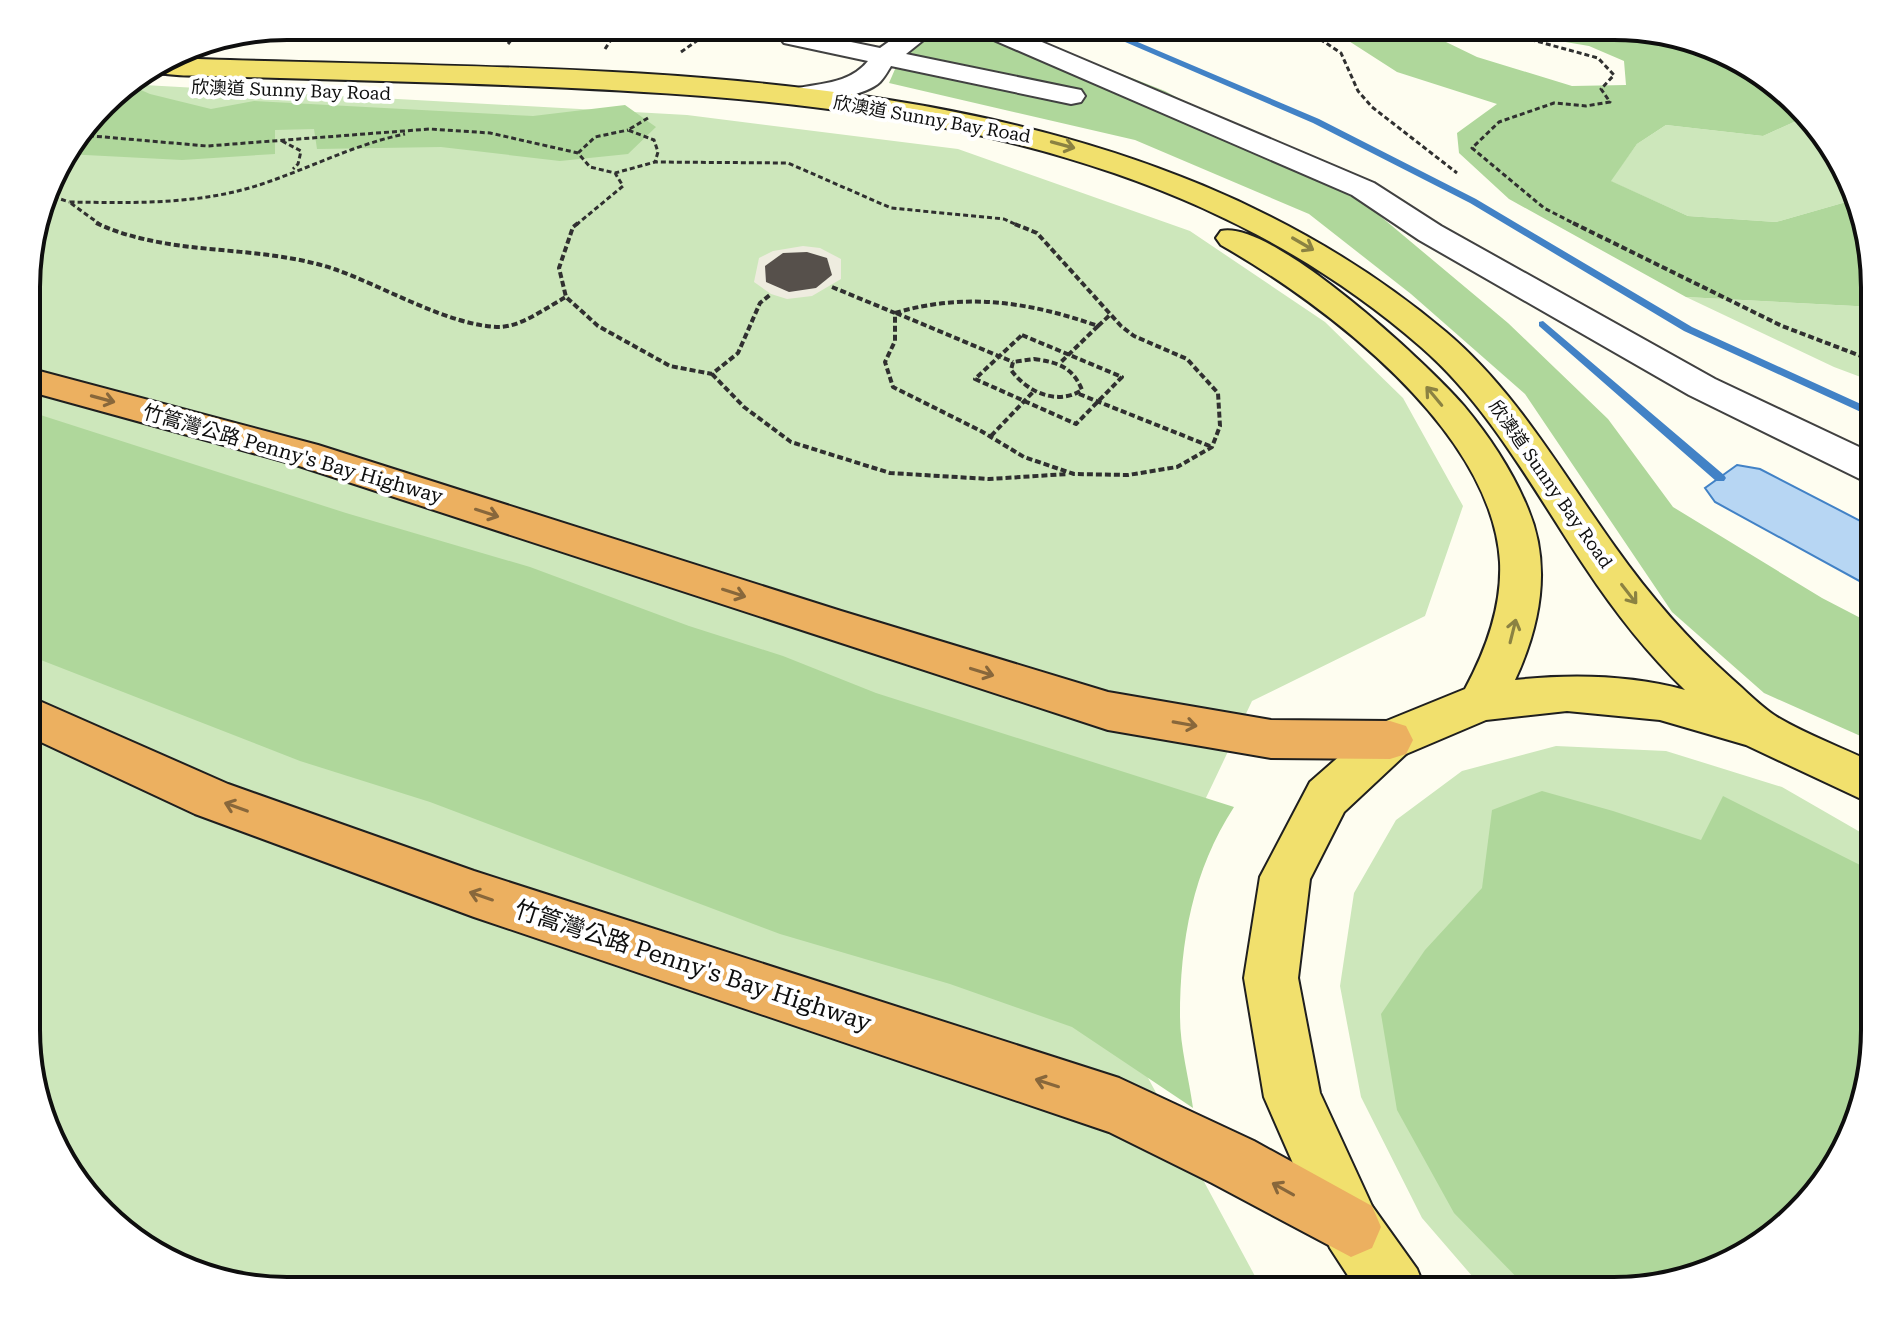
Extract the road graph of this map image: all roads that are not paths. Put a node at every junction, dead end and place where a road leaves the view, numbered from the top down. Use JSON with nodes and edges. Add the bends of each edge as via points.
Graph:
{"nodes":[{"id":1,"x":910,"y":41,"type":"edge"},
{"id":2,"x":1017,"y":41,"type":"edge"},
{"id":3,"x":813,"y":42,"type":"dead end"},
{"id":4,"x":877,"y":68,"type":"junction"},
{"id":5,"x":161,"y":75,"type":"edge"},
{"id":6,"x":160,"y":76,"type":"edge"},
{"id":7,"x":1120,"y":85,"type":"junction"},
{"id":8,"x":799,"y":96,"type":"junction"},
{"id":9,"x":1071,"y":96,"type":"dead end"},
{"id":10,"x":905,"y":111,"type":"junction"},
{"id":11,"x":1321,"y":144,"type":"dead end"},
{"id":12,"x":40,"y":382,"type":"edge"},
{"id":13,"x":1860,"y":463,"type":"edge"},
{"id":14,"x":1481,"y":702,"type":"junction"},
{"id":15,"x":41,"y":721,"type":"edge"},
{"id":16,"x":1758,"y":729,"type":"junction"},
{"id":17,"x":1390,"y":740,"type":"junction"},
{"id":18,"x":1860,"y":778,"type":"edge"},
{"id":19,"x":1351,"y":1227,"type":"junction"},
{"id":20,"x":1385,"y":1277,"type":"edge"}],
"edges":[{"from":1,"to":4,"type":"lane"},
{"from":2,"to":7,"type":"lane"},
{"from":3,"to":4,"type":"lane"},
{"from":4,"to":8,"type":"lane","via":[[841,89]]},
{"from":4,"to":9,"type":"lane"},
{"from":4,"to":10,"type":"lane","via":[[876,92]]},
{"from":5,"to":8,"type":"main road","name":"欣澳道 Sunny Bay Road","via":[[593,80]]},
{"from":14,"to":6,"type":"main road","name":"欣澳道 Sunny Bay Road","one_way":true,"via":[[1507,652],[1519,601],[1520,555],[1507,507],[1479,457],[1436,398],[1346,311],[1278,264],[1202,223],[1060,169],[891,129],[670,105]]},
{"from":7,"to":11,"type":"lane"},
{"from":7,"to":13,"type":"lane","via":[[1363,189],[1430,233],[1702,387]]},
{"from":8,"to":10,"type":"main road","name":"欣澳道 Sunny Bay Road"},
{"from":10,"to":16,"type":"main road","name":"欣澳道 Sunny Bay Road","one_way":true,"via":[[1029,136],[1155,175],[1254,217],[1361,281],[1438,343],[1478,384],[1671,648]]},
{"from":12,"to":17,"type":"highway","name":"竹篙灣公路 Penny's Bay Highway","one_way":true,"via":[[305,454],[1108,711],[1271,739]]},
{"from":14,"to":16,"type":"main road","via":[[1582,694],[1660,702]]},
{"from":14,"to":17,"type":"main road"},
{"from":19,"to":15,"type":"highway","name":"竹篙灣公路 Penny's Bay Highway","one_way":true,"via":[[1119,1107],[474,894],[212,799]]},
{"from":16,"to":18,"type":"main road"},
{"from":17,"to":19,"type":"main road","via":[[1327,797],[1285,877],[1271,978],[1292,1097]]},
{"from":19,"to":20,"type":"main road"}]}
